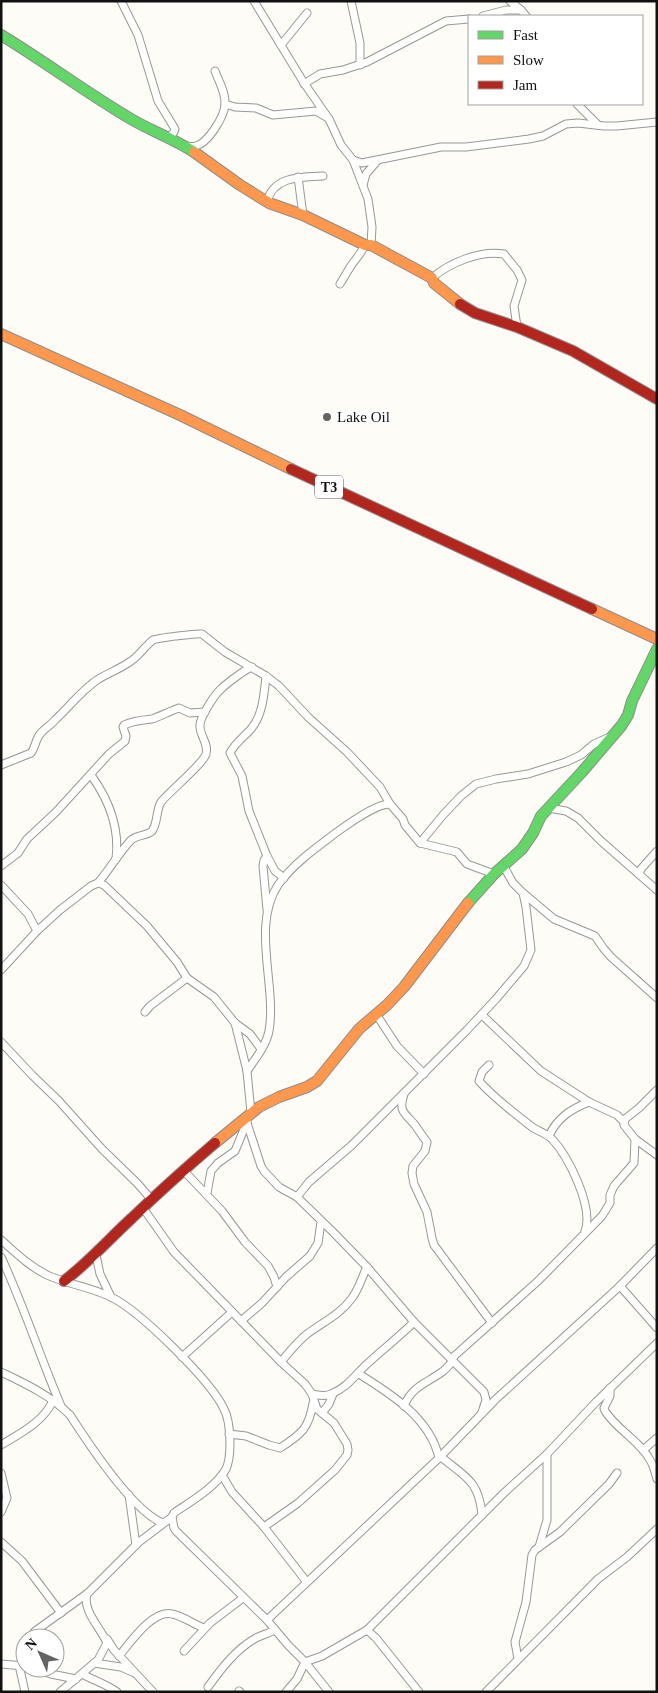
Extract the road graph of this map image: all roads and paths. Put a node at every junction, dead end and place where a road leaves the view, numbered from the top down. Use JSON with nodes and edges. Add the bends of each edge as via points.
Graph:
{"nodes":[{"id":1,"x":121,"y":1,"type":"edge"},
{"id":2,"x":254,"y":1,"type":"edge"},
{"id":3,"x":351,"y":1,"type":"edge"},
{"id":4,"x":510,"y":1,"type":"edge"},
{"id":5,"x":521,"y":10,"type":"junction"},
{"id":6,"x":307,"y":13,"type":"dead end"},
{"id":7,"x":487,"y":15,"type":"edge"},
{"id":8,"x":525,"y":15,"type":"edge"},
{"id":9,"x":468,"y":19,"type":"edge"},
{"id":10,"x":1,"y":35,"type":"edge"},
{"id":11,"x":281,"y":45,"type":"junction"},
{"id":12,"x":360,"y":65,"type":"junction"},
{"id":13,"x":214,"y":71,"type":"dead end"},
{"id":14,"x":304,"y":84,"type":"junction"},
{"id":15,"x":225,"y":104,"type":"junction"},
{"id":16,"x":578,"y":105,"type":"edge"},
{"id":17,"x":329,"y":119,"type":"junction"},
{"id":18,"x":657,"y":122,"type":"edge"},
{"id":19,"x":598,"y":125,"type":"junction"},
{"id":20,"x":168,"y":139,"type":"junction"},
{"id":21,"x":183,"y":145,"type":"junction"},
{"id":22,"x":353,"y":160,"type":"junction"},
{"id":23,"x":378,"y":160,"type":"junction"},
{"id":24,"x":323,"y":176,"type":"dead end"},
{"id":25,"x":298,"y":177,"type":"junction"},
{"id":26,"x":363,"y":185,"type":"junction"},
{"id":27,"x":267,"y":202,"type":"junction"},
{"id":28,"x":303,"y":215,"type":"junction"},
{"id":29,"x":368,"y":245,"type":"junction"},
{"id":30,"x":432,"y":278,"type":"junction"},
{"id":31,"x":340,"y":284,"type":"dead end"},
{"id":32,"x":516,"y":327,"type":"junction"},
{"id":33,"x":1,"y":334,"type":"edge"},
{"id":34,"x":657,"y":399,"type":"edge"},
{"id":35,"x":657,"y":639,"type":"edge"},
{"id":36,"x":657,"y":649,"type":"edge"},
{"id":37,"x":252,"y":667,"type":"junction"},
{"id":38,"x":266,"y":676,"type":"junction"},
{"id":39,"x":205,"y":712,"type":"junction"},
{"id":40,"x":612,"y":736,"type":"junction"},
{"id":41,"x":1,"y":765,"type":"edge"},
{"id":42,"x":91,"y":775,"type":"junction"},
{"id":43,"x":390,"y":804,"type":"junction"},
{"id":44,"x":548,"y":808,"type":"junction"},
{"id":45,"x":420,"y":843,"type":"junction"},
{"id":46,"x":657,"y":851,"type":"edge"},
{"id":47,"x":267,"y":856,"type":"junction"},
{"id":48,"x":116,"y":859,"type":"junction"},
{"id":49,"x":503,"y":865,"type":"junction"},
{"id":50,"x":1,"y":866,"type":"edge"},
{"id":51,"x":494,"y":874,"type":"junction"},
{"id":52,"x":639,"y":874,"type":"junction"},
{"id":53,"x":284,"y":878,"type":"junction"},
{"id":54,"x":98,"y":883,"type":"junction"},
{"id":55,"x":1,"y":885,"type":"edge"},
{"id":56,"x":657,"y":890,"type":"edge"},
{"id":57,"x":523,"y":893,"type":"junction"},
{"id":58,"x":268,"y":913,"type":"junction"},
{"id":59,"x":37,"y":931,"type":"junction"},
{"id":60,"x":1,"y":970,"type":"edge"},
{"id":61,"x":188,"y":978,"type":"junction"},
{"id":62,"x":657,"y":998,"type":"edge"},
{"id":63,"x":145,"y":1012,"type":"dead end"},
{"id":64,"x":376,"y":1014,"type":"junction"},
{"id":65,"x":482,"y":1015,"type":"junction"},
{"id":66,"x":235,"y":1022,"type":"junction"},
{"id":67,"x":1,"y":1042,"type":"edge"},
{"id":68,"x":261,"y":1049,"type":"junction"},
{"id":69,"x":489,"y":1064,"type":"dead end"},
{"id":70,"x":246,"y":1071,"type":"junction"},
{"id":71,"x":424,"y":1074,"type":"junction"},
{"id":72,"x":657,"y":1090,"type":"edge"},
{"id":73,"x":404,"y":1094,"type":"junction"},
{"id":74,"x":589,"y":1102,"type":"junction"},
{"id":75,"x":248,"y":1117,"type":"junction"},
{"id":76,"x":624,"y":1122,"type":"junction"},
{"id":77,"x":549,"y":1136,"type":"junction"},
{"id":78,"x":635,"y":1139,"type":"junction"},
{"id":79,"x":657,"y":1155,"type":"edge"},
{"id":80,"x":184,"y":1171,"type":"junction"},
{"id":81,"x":207,"y":1193,"type":"junction"},
{"id":82,"x":297,"y":1197,"type":"junction"},
{"id":83,"x":151,"y":1199,"type":"junction"},
{"id":84,"x":143,"y":1208,"type":"junction"},
{"id":85,"x":321,"y":1222,"type":"junction"},
{"id":86,"x":585,"y":1232,"type":"junction"},
{"id":87,"x":1,"y":1240,"type":"edge"},
{"id":88,"x":657,"y":1248,"type":"edge"},
{"id":89,"x":96,"y":1255,"type":"junction"},
{"id":90,"x":1,"y":1257,"type":"edge"},
{"id":91,"x":367,"y":1266,"type":"junction"},
{"id":92,"x":64,"y":1281,"type":"junction"},
{"id":93,"x":620,"y":1286,"type":"junction"},
{"id":94,"x":277,"y":1287,"type":"junction"},
{"id":95,"x":111,"y":1297,"type":"junction"},
{"id":96,"x":232,"y":1312,"type":"junction"},
{"id":97,"x":241,"y":1320,"type":"junction"},
{"id":98,"x":414,"y":1322,"type":"junction"},
{"id":99,"x":492,"y":1323,"type":"junction"},
{"id":100,"x":657,"y":1328,"type":"edge"},
{"id":101,"x":657,"y":1342,"type":"edge"},
{"id":102,"x":182,"y":1357,"type":"junction"},
{"id":103,"x":452,"y":1360,"type":"junction"},
{"id":104,"x":281,"y":1362,"type":"junction"},
{"id":105,"x":1,"y":1372,"type":"edge"},
{"id":106,"x":359,"y":1374,"type":"junction"},
{"id":107,"x":610,"y":1388,"type":"junction"},
{"id":108,"x":312,"y":1394,"type":"junction"},
{"id":109,"x":333,"y":1394,"type":"junction"},
{"id":110,"x":53,"y":1400,"type":"junction"},
{"id":111,"x":314,"y":1402,"type":"junction"},
{"id":112,"x":61,"y":1406,"type":"junction"},
{"id":113,"x":404,"y":1406,"type":"junction"},
{"id":114,"x":482,"y":1412,"type":"junction"},
{"id":115,"x":322,"y":1413,"type":"junction"},
{"id":116,"x":229,"y":1434,"type":"junction"},
{"id":117,"x":657,"y":1438,"type":"edge"},
{"id":118,"x":1,"y":1445,"type":"edge"},
{"id":119,"x":643,"y":1450,"type":"junction"},
{"id":120,"x":547,"y":1454,"type":"junction"},
{"id":121,"x":440,"y":1457,"type":"junction"},
{"id":122,"x":1,"y":1473,"type":"edge"},
{"id":123,"x":617,"y":1473,"type":"dead end"},
{"id":124,"x":222,"y":1475,"type":"junction"},
{"id":125,"x":657,"y":1479,"type":"edge"},
{"id":126,"x":129,"y":1495,"type":"junction"},
{"id":127,"x":1,"y":1512,"type":"edge"},
{"id":128,"x":482,"y":1515,"type":"junction"},
{"id":129,"x":172,"y":1517,"type":"junction"},
{"id":130,"x":163,"y":1523,"type":"junction"},
{"id":131,"x":264,"y":1527,"type":"junction"},
{"id":132,"x":657,"y":1529,"type":"edge"},
{"id":133,"x":1,"y":1542,"type":"edge"},
{"id":134,"x":136,"y":1545,"type":"junction"},
{"id":135,"x":539,"y":1547,"type":"junction"},
{"id":136,"x":306,"y":1581,"type":"junction"},
{"id":137,"x":88,"y":1592,"type":"junction"},
{"id":138,"x":243,"y":1598,"type":"junction"},
{"id":139,"x":61,"y":1613,"type":"junction"},
{"id":140,"x":267,"y":1620,"type":"junction"},
{"id":141,"x":40,"y":1628,"type":"edge"},
{"id":142,"x":204,"y":1628,"type":"junction"},
{"id":143,"x":275,"y":1630,"type":"junction"},
{"id":144,"x":367,"y":1630,"type":"junction"},
{"id":145,"x":104,"y":1634,"type":"junction"},
{"id":146,"x":184,"y":1651,"type":"dead end"},
{"id":147,"x":119,"y":1656,"type":"junction"},
{"id":148,"x":518,"y":1659,"type":"junction"},
{"id":149,"x":305,"y":1662,"type":"junction"},
{"id":150,"x":94,"y":1663,"type":"junction"},
{"id":151,"x":1,"y":1664,"type":"edge"},
{"id":152,"x":15,"y":1665,"type":"edge"},
{"id":153,"x":65,"y":1675,"type":"edge"},
{"id":154,"x":79,"y":1676,"type":"junction"},
{"id":155,"x":139,"y":1676,"type":"junction"},
{"id":156,"x":23,"y":1678,"type":"edge"},
{"id":157,"x":208,"y":1687,"type":"dead end"},
{"id":158,"x":25,"y":1692,"type":"edge"},
{"id":159,"x":60,"y":1692,"type":"edge"},
{"id":160,"x":117,"y":1692,"type":"edge"},
{"id":161,"x":152,"y":1692,"type":"edge"},
{"id":162,"x":286,"y":1692,"type":"edge"},
{"id":163,"x":329,"y":1692,"type":"edge"},
{"id":164,"x":420,"y":1692,"type":"edge"},
{"id":165,"x":486,"y":1692,"type":"edge"}],
"edges":[{"from":1,"to":20,"type":"street","via":[[138,35],[158,101],[175,129]]},
{"from":2,"to":11,"type":"street"},
{"from":3,"to":12,"type":"street","via":[[360,43]]},
{"from":4,"to":5,"type":"street"},
{"from":5,"to":7,"type":"street"},
{"from":5,"to":8,"type":"street"},
{"from":6,"to":11,"type":"street"},
{"from":9,"to":12,"type":"street","via":[[446,21]]},
{"from":10,"to":20,"type":"main road"},
{"from":11,"to":14,"type":"street"},
{"from":12,"to":14,"type":"street","via":[[320,74]]},
{"from":13,"to":15,"type":"street","via":[[224,92]]},
{"from":14,"to":17,"type":"street"},
{"from":15,"to":17,"type":"street","via":[[256,108],[272,114],[316,111]]},
{"from":15,"to":21,"type":"street","via":[[209,137],[197,146]]},
{"from":16,"to":19,"type":"street"},
{"from":17,"to":22,"type":"street","via":[[341,145]]},
{"from":18,"to":19,"type":"street"},
{"from":19,"to":23,"type":"street","via":[[566,124],[529,139],[430,149]]},
{"from":20,"to":21,"type":"main road"},
{"from":21,"to":27,"type":"main road"},
{"from":22,"to":23,"type":"street","via":[[362,163]]},
{"from":22,"to":26,"type":"street"},
{"from":23,"to":26,"type":"street","via":[[366,174]]},
{"from":24,"to":25,"type":"street"},
{"from":25,"to":27,"type":"street","via":[[276,185]]},
{"from":25,"to":28,"type":"street"},
{"from":26,"to":29,"type":"street","via":[[372,227]]},
{"from":27,"to":28,"type":"main road"},
{"from":28,"to":29,"type":"main road"},
{"from":29,"to":30,"type":"main road"},
{"from":29,"to":31,"type":"street"},
{"from":30,"to":32,"type":"main road","via":[[469,310]]},
{"from":30,"to":32,"type":"street","via":[[455,262],[504,254],[522,280],[514,306]]},
{"from":32,"to":34,"type":"main road","via":[[573,351]]},
{"from":33,"to":35,"type":"main road","number":"T3"},
{"from":36,"to":40,"type":"main road","via":[[628,715]]},
{"from":37,"to":38,"type":"street"},
{"from":37,"to":39,"type":"street","via":[[220,689]]},
{"from":37,"to":41,"type":"street","via":[[198,633],[151,642],[134,660],[95,682],[62,712],[36,739],[31,753]]},
{"from":38,"to":43,"type":"street","via":[[347,752]]},
{"from":38,"to":47,"type":"street","via":[[259,714],[252,729],[230,753],[242,776],[249,811]]},
{"from":39,"to":42,"type":"street","via":[[190,713],[179,708],[124,725],[125,741]]},
{"from":39,"to":48,"type":"street","via":[[200,720],[206,749],[203,759],[161,802],[152,831],[135,837]]},
{"from":40,"to":44,"type":"main road"},
{"from":40,"to":45,"type":"street","via":[[566,762],[528,774],[476,784],[443,815]]},
{"from":42,"to":48,"type":"street","via":[[105,797],[114,823],[118,847]]},
{"from":42,"to":50,"type":"street","via":[[27,839],[18,853]]},
{"from":43,"to":45,"type":"street"},
{"from":43,"to":53,"type":"street","via":[[380,805],[344,826]]},
{"from":44,"to":49,"type":"main road","via":[[522,849]]},
{"from":44,"to":52,"type":"street","via":[[566,811],[578,818]]},
{"from":45,"to":51,"type":"street","via":[[458,852],[467,864]]},
{"from":46,"to":52,"type":"street"},
{"from":47,"to":53,"type":"street","via":[[275,871]]},
{"from":47,"to":58,"type":"street","via":[[262,866]]},
{"from":48,"to":54,"type":"street"},
{"from":49,"to":51,"type":"main road"},
{"from":49,"to":57,"type":"street"},
{"from":51,"to":64,"type":"main road","via":[[404,987]]},
{"from":52,"to":56,"type":"street"},
{"from":53,"to":58,"type":"street"},
{"from":54,"to":59,"type":"street","via":[[85,890]]},
{"from":54,"to":61,"type":"street","via":[[147,926]]},
{"from":55,"to":59,"type":"street","via":[[28,914]]},
{"from":57,"to":62,"type":"street","via":[[554,919],[595,936],[611,957]]},
{"from":57,"to":65,"type":"street","via":[[531,950],[528,959]]},
{"from":58,"to":68,"type":"street","via":[[266,934],[271,1008],[269,1032]]},
{"from":59,"to":60,"type":"street"},
{"from":61,"to":63,"type":"street"},
{"from":61,"to":66,"type":"street","via":[[214,998]]},
{"from":64,"to":71,"type":"street","via":[[397,1046]]},
{"from":64,"to":75,"type":"main road","via":[[316,1081],[259,1107]]},
{"from":65,"to":71,"type":"street"},
{"from":65,"to":74,"type":"street","via":[[540,1071]]},
{"from":66,"to":68,"type":"street"},
{"from":66,"to":70,"type":"street"},
{"from":67,"to":83,"type":"street"},
{"from":68,"to":70,"type":"street"},
{"from":69,"to":77,"type":"street","via":[[479,1081],[531,1126]]},
{"from":70,"to":75,"type":"street"},
{"from":71,"to":73,"type":"street"},
{"from":72,"to":76,"type":"street"},
{"from":73,"to":82,"type":"street","via":[[314,1177]]},
{"from":73,"to":99,"type":"street","via":[[401,1102],[403,1112],[427,1142],[412,1173],[427,1212],[434,1245]]},
{"from":74,"to":76,"type":"street","via":[[617,1115]]},
{"from":74,"to":77,"type":"street","via":[[563,1115]]},
{"from":75,"to":80,"type":"main road"},
{"from":75,"to":81,"type":"street","via":[[235,1151],[211,1171]]},
{"from":75,"to":82,"type":"street","via":[[264,1172]]},
{"from":76,"to":78,"type":"street"},
{"from":77,"to":86,"type":"street","via":[[566,1160],[584,1200],[588,1220]]},
{"from":78,"to":79,"type":"street"},
{"from":78,"to":86,"type":"street","via":[[634,1163],[614,1186],[606,1210]]},
{"from":80,"to":81,"type":"street"},
{"from":80,"to":83,"type":"main road"},
{"from":81,"to":94,"type":"street","via":[[268,1266]]},
{"from":82,"to":85,"type":"street"},
{"from":83,"to":84,"type":"main road"},
{"from":84,"to":89,"type":"main road"},
{"from":84,"to":96,"type":"street","via":[[174,1252]]},
{"from":85,"to":91,"type":"street"},
{"from":85,"to":94,"type":"street","via":[[320,1239],[315,1249]]},
{"from":86,"to":99,"type":"street"},
{"from":87,"to":92,"type":"street","via":[[25,1262]]},
{"from":88,"to":93,"type":"street"},
{"from":89,"to":92,"type":"main road"},
{"from":89,"to":95,"type":"street","via":[[100,1274]]},
{"from":90,"to":112,"type":"street"},
{"from":91,"to":98,"type":"street"},
{"from":91,"to":104,"type":"street","via":[[346,1306],[335,1317],[308,1333]]},
{"from":92,"to":95,"type":"street"},
{"from":93,"to":100,"type":"street"},
{"from":93,"to":114,"type":"street"},
{"from":94,"to":97,"type":"street"},
{"from":95,"to":102,"type":"street","via":[[130,1309]]},
{"from":96,"to":97,"type":"street"},
{"from":96,"to":102,"type":"street"},
{"from":97,"to":104,"type":"street"},
{"from":98,"to":103,"type":"street"},
{"from":98,"to":106,"type":"street"},
{"from":99,"to":103,"type":"street"},
{"from":101,"to":107,"type":"street"},
{"from":102,"to":116,"type":"street","via":[[219,1400],[228,1420]]},
{"from":103,"to":113,"type":"street","via":[[442,1372],[418,1387]]},
{"from":103,"to":114,"type":"street","via":[[484,1392],[486,1400]]},
{"from":104,"to":108,"type":"street"},
{"from":105,"to":110,"type":"street"},
{"from":106,"to":109,"type":"street"},
{"from":106,"to":113,"type":"street"},
{"from":107,"to":119,"type":"street","via":[[605,1411]]},
{"from":107,"to":120,"type":"street"},
{"from":108,"to":109,"type":"street"},
{"from":108,"to":111,"type":"street"},
{"from":109,"to":115,"type":"street"},
{"from":110,"to":112,"type":"street"},
{"from":110,"to":118,"type":"street","via":[[43,1416]]},
{"from":111,"to":115,"type":"street"},
{"from":111,"to":116,"type":"street","via":[[306,1427],[280,1448],[246,1436]]},
{"from":112,"to":126,"type":"street"},
{"from":113,"to":121,"type":"street","via":[[432,1439]]},
{"from":114,"to":121,"type":"street"},
{"from":115,"to":131,"type":"street","via":[[344,1438],[347,1456],[322,1483]]},
{"from":116,"to":124,"type":"street","via":[[228,1462]]},
{"from":117,"to":119,"type":"street"},
{"from":119,"to":125,"type":"street"},
{"from":120,"to":128,"type":"street"},
{"from":120,"to":135,"type":"street","via":[[547,1520]]},
{"from":121,"to":128,"type":"street","via":[[474,1484]]},
{"from":121,"to":136,"type":"street"},
{"from":122,"to":127,"type":"street","via":[[8,1498]]},
{"from":123,"to":135,"type":"street","via":[[560,1532]]},
{"from":124,"to":129,"type":"street"},
{"from":124,"to":131,"type":"street","via":[[237,1498]]},
{"from":126,"to":130,"type":"street","via":[[155,1520]]},
{"from":126,"to":134,"type":"street"},
{"from":128,"to":144,"type":"street"},
{"from":129,"to":130,"type":"street"},
{"from":129,"to":138,"type":"street","via":[[176,1532]]},
{"from":130,"to":134,"type":"street"},
{"from":131,"to":136,"type":"street"},
{"from":132,"to":148,"type":"street","via":[[602,1575]]},
{"from":133,"to":139,"type":"street","via":[[22,1560]]},
{"from":134,"to":137,"type":"street"},
{"from":135,"to":148,"type":"street","via":[[530,1562],[526,1602],[515,1642]]},
{"from":136,"to":140,"type":"street"},
{"from":137,"to":139,"type":"street"},
{"from":137,"to":145,"type":"street","via":[[87,1607]]},
{"from":138,"to":140,"type":"street"},
{"from":138,"to":142,"type":"street"},
{"from":139,"to":141,"type":"street"},
{"from":140,"to":143,"type":"street"},
{"from":142,"to":146,"type":"street"},
{"from":142,"to":147,"type":"street","via":[[174,1614],[160,1614],[142,1628]]},
{"from":143,"to":149,"type":"street"},
{"from":143,"to":157,"type":"street","via":[[243,1647]]},
{"from":144,"to":149,"type":"street"},
{"from":144,"to":164,"type":"street"},
{"from":145,"to":147,"type":"street"},
{"from":145,"to":150,"type":"street","via":[[106,1648]]},
{"from":147,"to":155,"type":"street"},
{"from":148,"to":165,"type":"street"},
{"from":149,"to":162,"type":"street"},
{"from":149,"to":163,"type":"street"},
{"from":150,"to":154,"type":"street"},
{"from":150,"to":155,"type":"street","via":[[121,1667]]},
{"from":151,"to":152,"type":"street"},
{"from":153,"to":154,"type":"street"},
{"from":154,"to":159,"type":"street"},
{"from":154,"to":160,"type":"street"},
{"from":155,"to":161,"type":"street"},
{"from":156,"to":158,"type":"street"}]}
